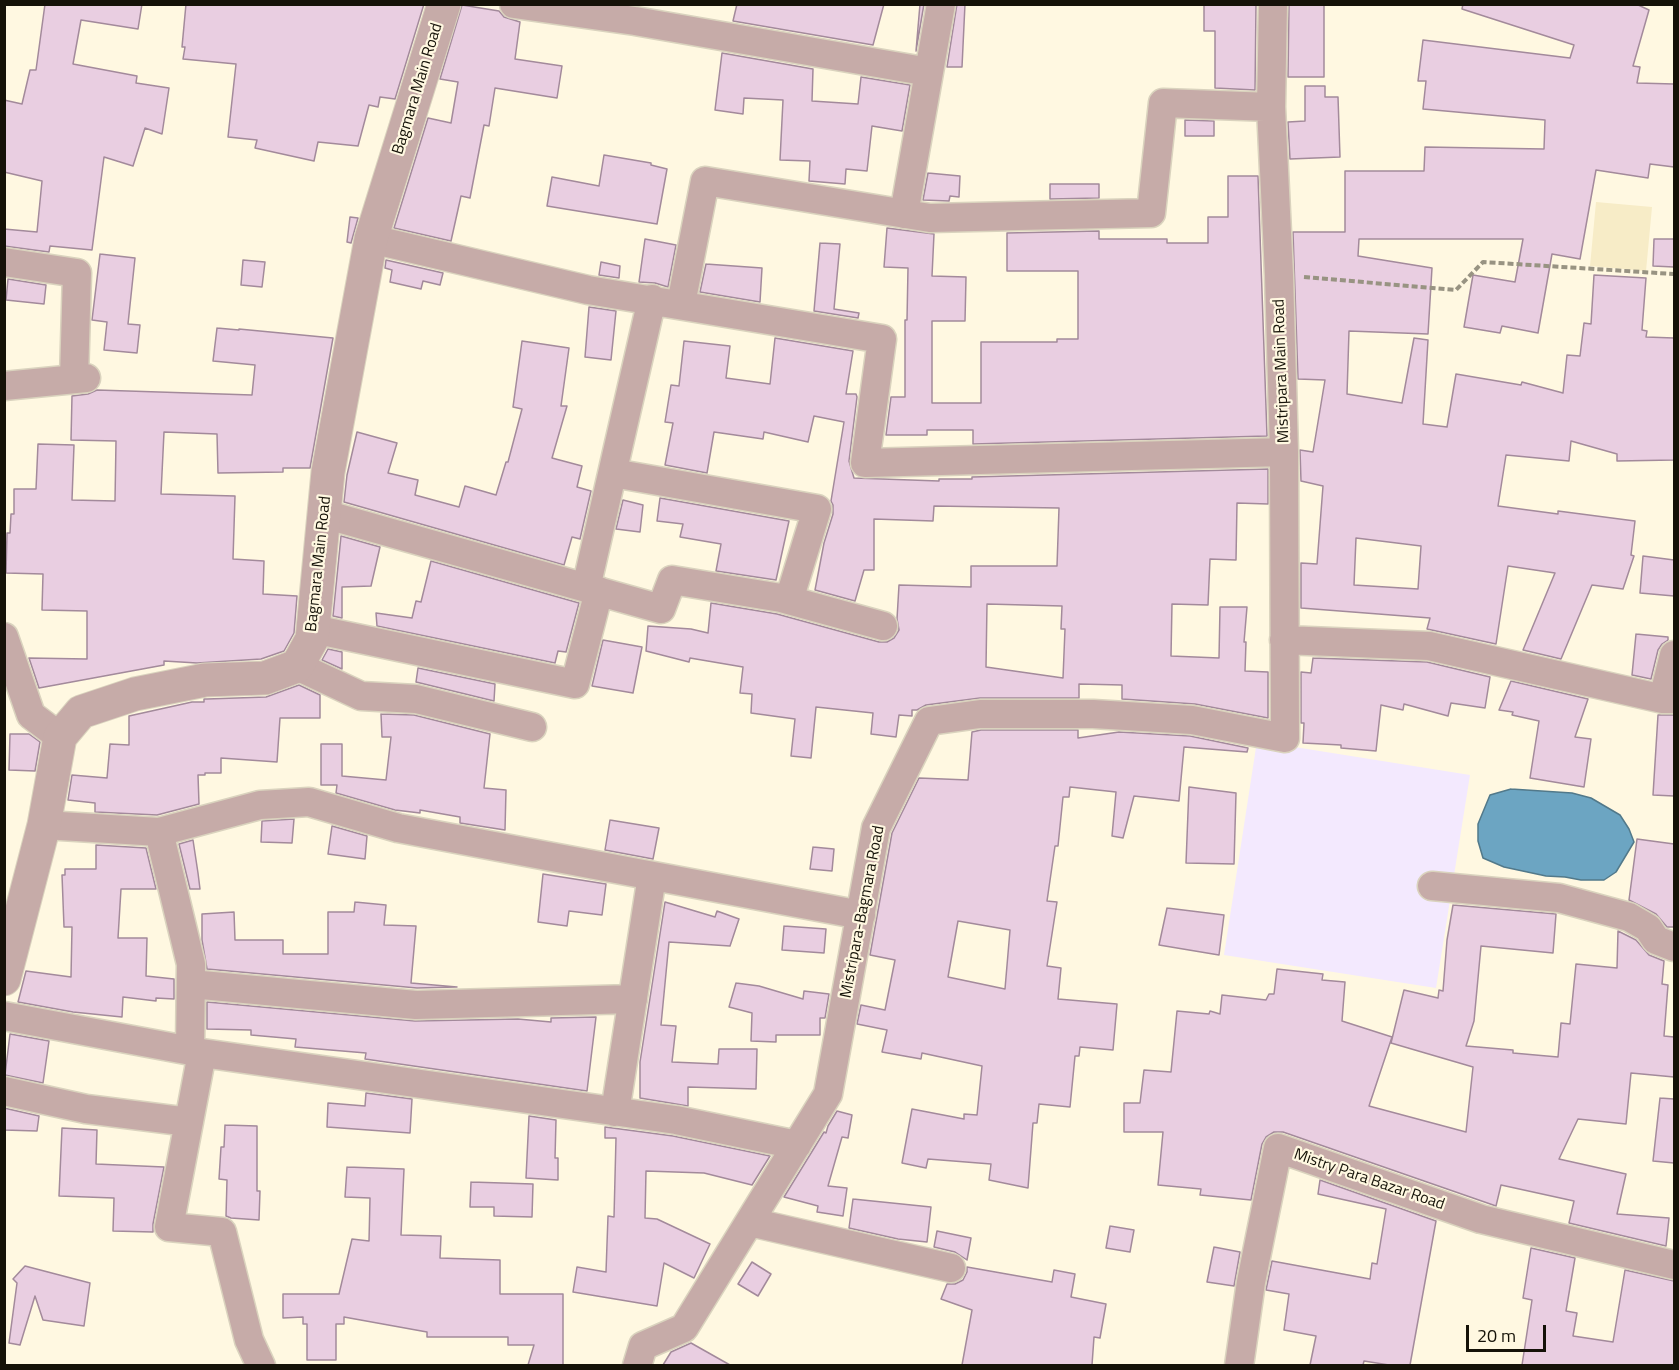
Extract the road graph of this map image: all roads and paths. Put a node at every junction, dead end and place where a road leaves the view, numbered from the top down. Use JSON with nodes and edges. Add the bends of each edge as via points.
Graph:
{"nodes":[{"id":1,"x":444,"y":4,"type":"edge"},
{"id":2,"x":514,"y":4,"type":"edge"},
{"id":3,"x":941,"y":4,"type":"edge"},
{"id":4,"x":1273,"y":4,"type":"edge"},
{"id":5,"x":673,"y":16,"type":"edge"},
{"id":6,"x":929,"y":72,"type":"junction"},
{"id":7,"x":1270,"y":107,"type":"junction"},
{"id":8,"x":904,"y":214,"type":"junction"},
{"id":9,"x":371,"y":239,"type":"junction"},
{"id":10,"x":4,"y":262,"type":"edge"},
{"id":11,"x":1674,"y":274,"type":"edge"},
{"id":12,"x":1279,"y":275,"type":"junction"},
{"id":13,"x":652,"y":299,"type":"junction"},
{"id":14,"x":681,"y":304,"type":"junction"},
{"id":15,"x":4,"y":386,"type":"edge"},
{"id":16,"x":1284,"y":452,"type":"junction"},
{"id":17,"x":613,"y":473,"type":"junction"},
{"id":18,"x":324,"y":514,"type":"junction"},
{"id":19,"x":593,"y":590,"type":"junction"},
{"id":20,"x":789,"y":600,"type":"junction"},
{"id":21,"x":883,"y":626,"type":"dead end"},
{"id":22,"x":313,"y":629,"type":"junction"},
{"id":23,"x":4,"y":637,"type":"edge"},
{"id":24,"x":1284,"y":640,"type":"junction"},
{"id":25,"x":1674,"y":656,"type":"edge"},
{"id":26,"x":297,"y":666,"type":"junction"},
{"id":27,"x":1669,"y":699,"type":"edge"},
{"id":28,"x":532,"y":727,"type":"dead end"},
{"id":29,"x":60,"y":737,"type":"junction"},
{"id":30,"x":1285,"y":738,"type":"joint"},
{"id":31,"x":44,"y":825,"type":"junction"},
{"id":32,"x":159,"y":832,"type":"junction"},
{"id":33,"x":652,"y":876,"type":"junction"},
{"id":34,"x":1432,"y":886,"type":"dead end"},
{"id":35,"x":861,"y":915,"type":"junction"},
{"id":36,"x":1674,"y":947,"type":"edge"},
{"id":37,"x":4,"y":979,"type":"edge"},
{"id":38,"x":191,"y":984,"type":"junction"},
{"id":39,"x":633,"y":999,"type":"junction"},
{"id":40,"x":4,"y":1016,"type":"edge"},
{"id":41,"x":196,"y":1052,"type":"junction"},
{"id":42,"x":4,"y":1091,"type":"edge"},
{"id":43,"x":615,"y":1112,"type":"junction"},
{"id":44,"x":189,"y":1122,"type":"junction"},
{"id":45,"x":797,"y":1145,"type":"junction"},
{"id":46,"x":750,"y":1222,"type":"junction"},
{"id":47,"x":1674,"y":1265,"type":"edge"},
{"id":48,"x":951,"y":1268,"type":"dead end"},
{"id":49,"x":261,"y":1365,"type":"edge"},
{"id":50,"x":637,"y":1365,"type":"edge"},
{"id":51,"x":1239,"y":1365,"type":"edge"}],
"edges":[{"from":1,"to":9,"type":"street","name":"Bagmara Main Road"},
{"from":2,"to":5,"type":"street"},
{"from":3,"to":6,"type":"street"},
{"from":4,"to":7,"type":"street","name":"Mistripara Main Road"},
{"from":5,"to":6,"type":"street"},
{"from":6,"to":8,"type":"street"},
{"from":7,"to":8,"type":"street","via":[[1163,103],[1151,213],[930,218]]},
{"from":7,"to":12,"type":"street","name":"Mistripara Main Road"},
{"from":8,"to":14,"type":"street","via":[[705,181]]},
{"from":9,"to":13,"type":"street","via":[[588,290]]},
{"from":9,"to":18,"type":"street","name":"Bagmara Main Road","via":[[328,472]]},
{"from":10,"to":15,"type":"street","via":[[77,273],[80,378]]},
{"from":11,"to":12,"type":"path","via":[[1483,262],[1456,290]]},
{"from":12,"to":16,"type":"street","name":"Mistripara Main Road"},
{"from":13,"to":14,"type":"street"},
{"from":13,"to":17,"type":"street"},
{"from":14,"to":16,"type":"street","via":[[882,339],[865,463]]},
{"from":16,"to":24,"type":"street","name":"Mistripara Main Road"},
{"from":17,"to":19,"type":"street"},
{"from":17,"to":20,"type":"street","via":[[817,509]]},
{"from":18,"to":19,"type":"street"},
{"from":18,"to":22,"type":"street","name":"Bagmara Main Road"},
{"from":19,"to":20,"type":"street","via":[[661,609],[672,580]]},
{"from":19,"to":22,"type":"street","via":[[575,684]]},
{"from":20,"to":21,"type":"street"},
{"from":22,"to":26,"type":"street","name":"Bagmara Main Road","via":[[312,639]]},
{"from":23,"to":29,"type":"street","via":[[31,715]]},
{"from":24,"to":27,"type":"street","via":[[1429,646]]},
{"from":24,"to":30,"type":"street","name":"Mistripara Main Road"},
{"from":25,"to":27,"type":"street"},
{"from":26,"to":28,"type":"street","via":[[361,696],[416,699]]},
{"from":26,"to":29,"type":"street","via":[[265,678],[205,680],[135,694],[81,712]]},
{"from":29,"to":31,"type":"street"},
{"from":30,"to":35,"type":"street","name":"Mistripara-Bagmara Road","via":[[1192,720],[1093,714],[980,714],[929,721],[876,828]]},
{"from":31,"to":32,"type":"street"},
{"from":31,"to":37,"type":"street"},
{"from":32,"to":33,"type":"street","via":[[260,805],[309,802],[398,828]]},
{"from":32,"to":38,"type":"street","via":[[191,964]]},
{"from":33,"to":35,"type":"street"},
{"from":33,"to":39,"type":"street"},
{"from":34,"to":36,"type":"street","via":[[1559,898],[1629,917],[1648,928],[1656,940]]},
{"from":35,"to":45,"type":"street","name":"Mistripara-Bagmara Road","via":[[828,1094]]},
{"from":38,"to":39,"type":"street","via":[[416,1005]]},
{"from":38,"to":41,"type":"street"},
{"from":39,"to":43,"type":"street"},
{"from":40,"to":41,"type":"street"},
{"from":41,"to":43,"type":"street"},
{"from":41,"to":44,"type":"street"},
{"from":42,"to":44,"type":"street","via":[[86,1109]]},
{"from":43,"to":45,"type":"street","via":[[676,1120]]},
{"from":44,"to":49,"type":"street","via":[[169,1227],[222,1232],[249,1340]]},
{"from":45,"to":46,"type":"street","name":"Mistripara-Bagmara Road"},
{"from":46,"to":48,"type":"street"},
{"from":46,"to":50,"type":"street","name":"Mistripara-Bagmara Road","via":[[684,1328],[643,1346]]},
{"from":47,"to":51,"type":"street","name":"Mistry Para Bazar Road","via":[[1481,1219],[1278,1148]]}]}
